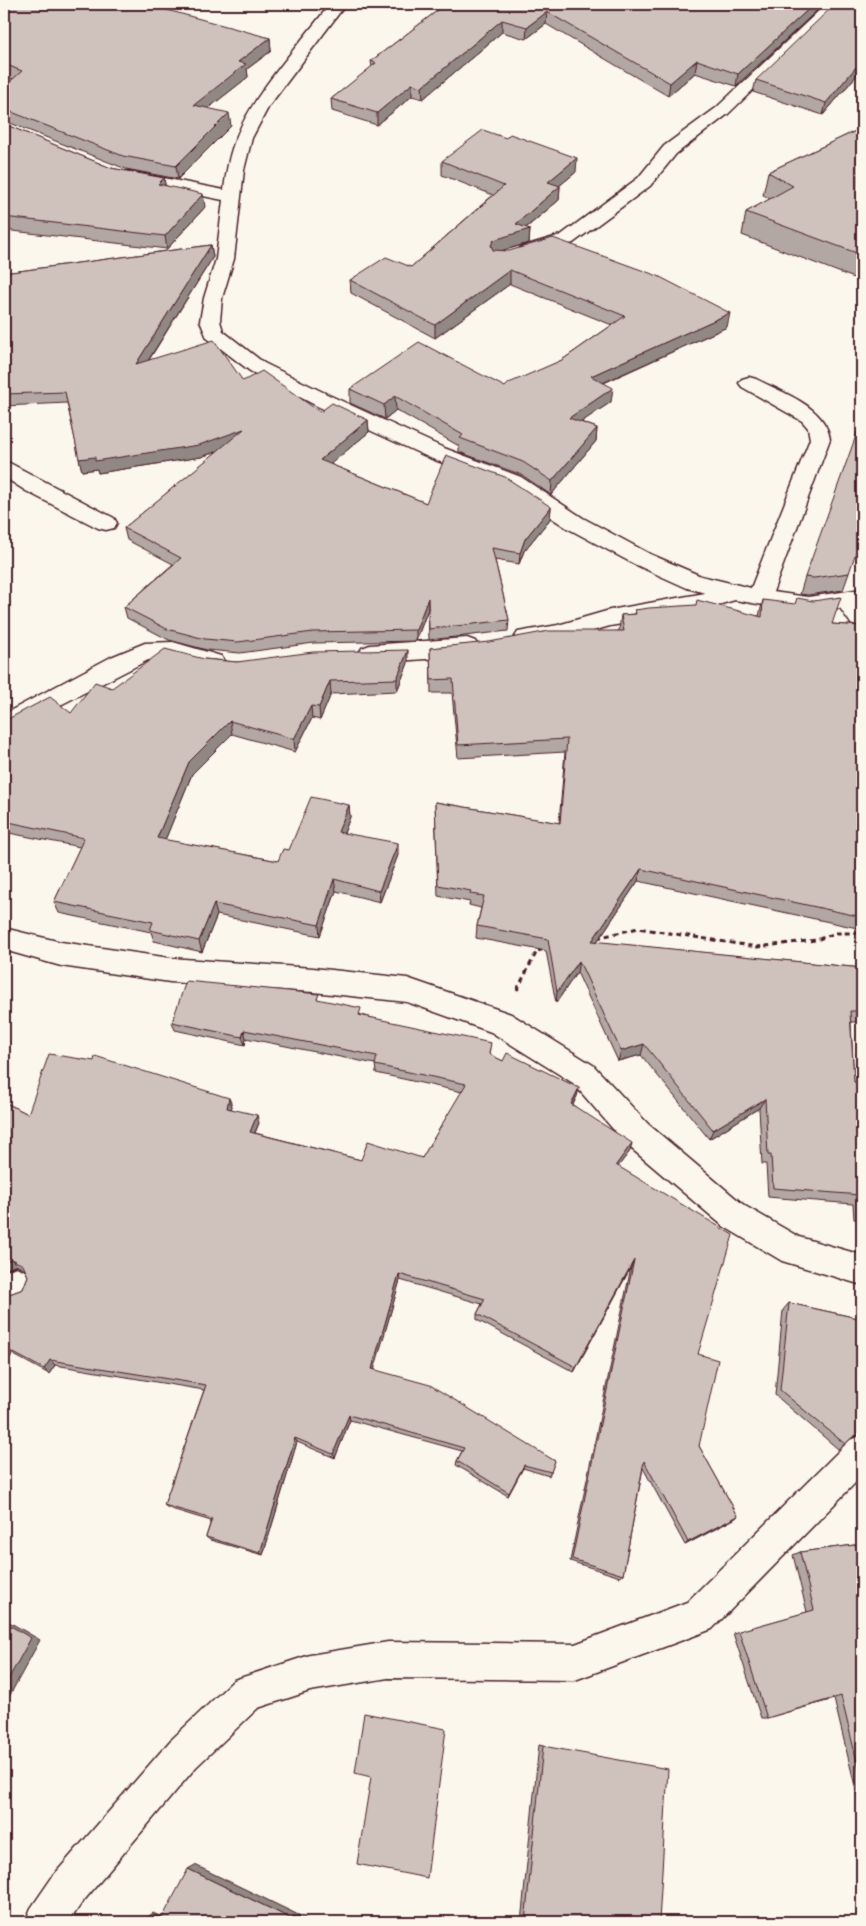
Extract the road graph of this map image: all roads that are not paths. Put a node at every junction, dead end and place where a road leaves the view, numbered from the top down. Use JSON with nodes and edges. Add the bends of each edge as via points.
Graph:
{"nodes":[{"id":1,"x":338,"y":4,"type":"edge"},
{"id":2,"x":834,"y":4,"type":"edge"},
{"id":3,"x":111,"y":171,"type":"edge"},
{"id":4,"x":232,"y":197,"type":"junction"},
{"id":5,"x":511,"y":256,"type":"edge"},
{"id":6,"x":749,"y":383,"type":"dead end"},
{"id":7,"x":4,"y":467,"type":"edge"},
{"id":8,"x":106,"y":523,"type":"dead end"},
{"id":9,"x":732,"y":592,"type":"junction"},
{"id":10,"x":759,"y":598,"type":"junction"},
{"id":11,"x":854,"y":598,"type":"edge"},
{"id":12,"x":862,"y":622,"type":"edge"},
{"id":13,"x":352,"y":654,"type":"edge"},
{"id":14,"x":232,"y":663,"type":"edge"},
{"id":15,"x":4,"y":725,"type":"edge"},
{"id":16,"x":4,"y":940,"type":"edge"},
{"id":17,"x":862,"y":1270,"type":"edge"},
{"id":18,"x":862,"y":1452,"type":"edge"},
{"id":19,"x":45,"y":1922,"type":"edge"}],
"edges":[{"from":1,"to":4,"type":"street","via":[[261,105],[244,138]]},
{"from":2,"to":5,"type":"street","via":[[722,111],[670,150],[644,182],[567,240]]},
{"from":3,"to":4,"type":"street"},
{"from":4,"to":9,"type":"street","via":[[225,259],[210,321],[214,334],[230,348],[257,367],[324,401],[437,453],[513,482],[575,522],[642,559],[694,582]]},
{"from":6,"to":10,"type":"street","via":[[809,416],[818,427],[820,439]]},
{"from":7,"to":8,"type":"street"},
{"from":9,"to":10,"type":"street"},
{"from":9,"to":13,"type":"street","via":[[694,604],[610,618],[558,633],[497,643],[418,652]]},
{"from":10,"to":11,"type":"street","via":[[808,605]]},
{"from":11,"to":12,"type":"street"},
{"from":14,"to":15,"type":"street","via":[[207,662],[173,651],[145,652]]},
{"from":16,"to":17,"type":"street","via":[[61,954],[170,970],[408,990],[501,1023],[583,1074],[637,1134],[734,1216],[793,1250]]},
{"from":18,"to":19,"type":"street","via":[[699,1616],[575,1662],[388,1660],[310,1673],[247,1693],[183,1754],[66,1890]]}]}
